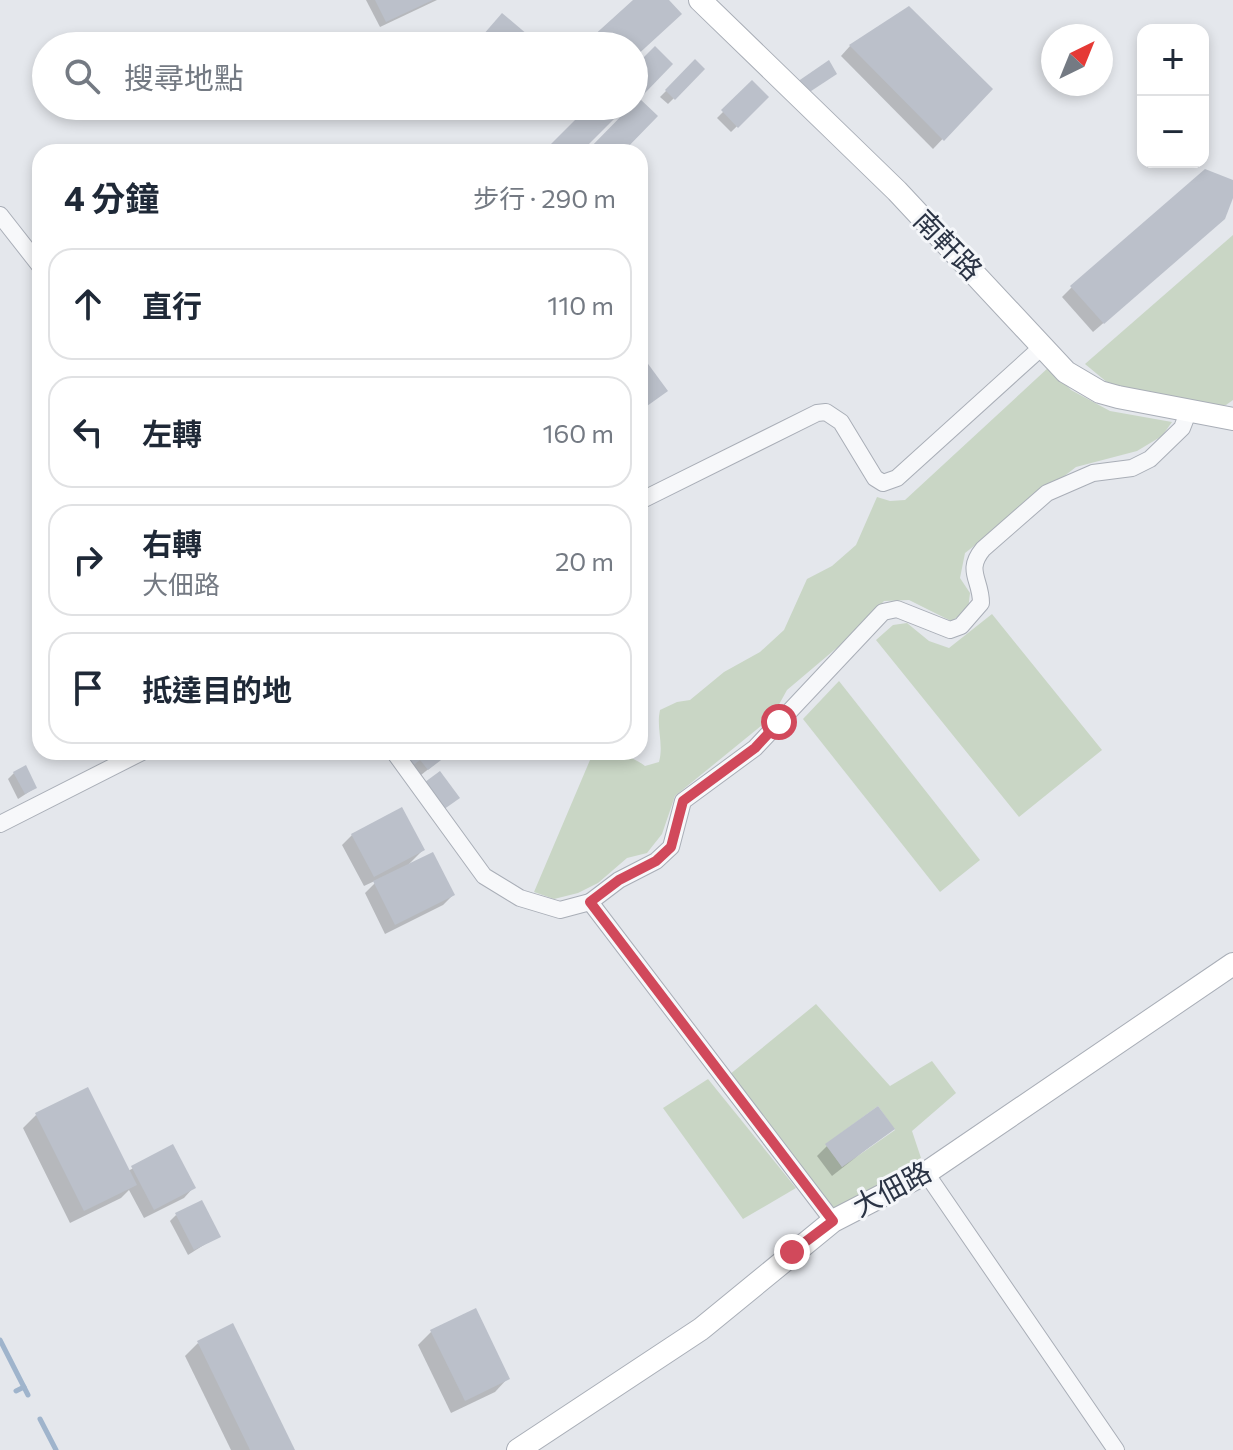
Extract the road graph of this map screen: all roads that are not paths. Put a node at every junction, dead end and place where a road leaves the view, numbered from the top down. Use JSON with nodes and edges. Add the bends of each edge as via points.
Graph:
{"nodes":[{"id":1,"x":700,"y":0,"type":"edge"},
{"id":2,"x":0,"y":215,"type":"edge"},
{"id":3,"x":32,"y":256,"type":"edge"},
{"id":4,"x":1044,"y":345,"type":"junction"},
{"id":5,"x":1189,"y":410,"type":"junction"},
{"id":6,"x":1233,"y":419,"type":"edge"},
{"id":7,"x":648,"y":497,"type":"edge"},
{"id":8,"x":126,"y":760,"type":"edge"},
{"id":9,"x":400,"y":760,"type":"edge"},
{"id":10,"x":0,"y":824,"type":"edge"},
{"id":11,"x":590,"y":902,"type":"junction"},
{"id":12,"x":1233,"y":964,"type":"edge"},
{"id":13,"x":926,"y":1173,"type":"junction"},
{"id":14,"x":833,"y":1221,"type":"junction"},
{"id":15,"x":518,"y":1450,"type":"edge"},
{"id":16,"x":1116,"y":1450,"type":"edge"}],
"edges":[{"from":1,"to":4,"type":"street","name":"南軒路","via":[[897,191]]},
{"from":2,"to":3,"type":"street"},
{"from":4,"to":5,"type":"street","name":"南軒路","via":[[1066,372],[1100,392]]},
{"from":4,"to":7,"type":"street","via":[[897,478],[883,483],[875,478],[841,422],[826,412]]},
{"from":5,"to":6,"type":"street","name":"南軒路"},
{"from":5,"to":11,"type":"street","via":[[1182,428],[1150,459],[1132,468],[1093,473],[1047,493],[983,549],[973,571],[981,603],[961,626],[950,630],[897,609],[883,612],[755,748],[683,801],[671,847]]},
{"from":8,"to":10,"type":"street"},
{"from":9,"to":11,"type":"street","via":[[484,876],[520,898],[560,910]]},
{"from":11,"to":14,"type":"street"},
{"from":12,"to":13,"type":"street","name":"大佃路"},
{"from":13,"to":14,"type":"street","name":"大佃路"},
{"from":13,"to":16,"type":"street"},
{"from":14,"to":15,"type":"street","name":"大佃路","via":[[701,1329]]}]}
